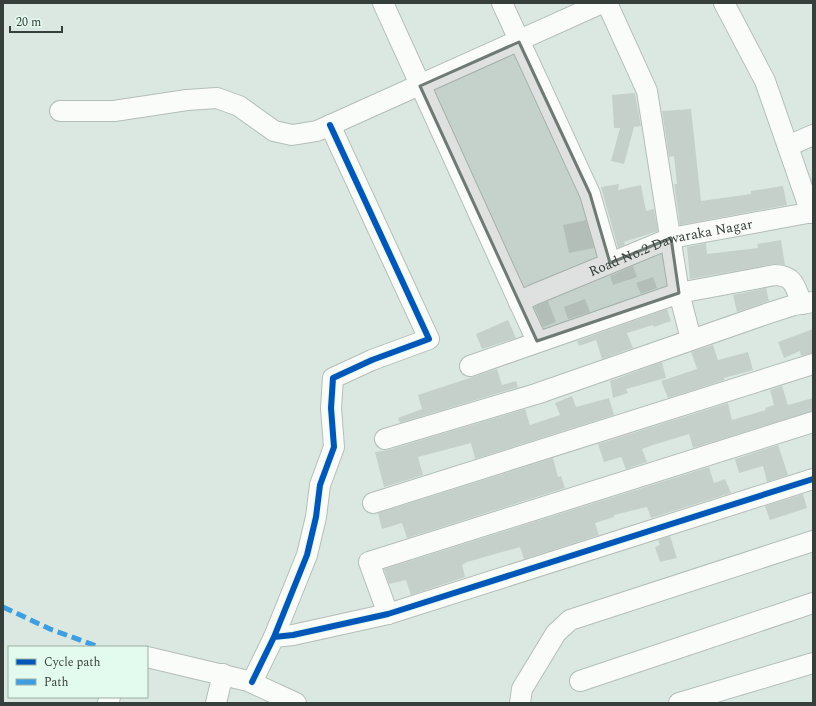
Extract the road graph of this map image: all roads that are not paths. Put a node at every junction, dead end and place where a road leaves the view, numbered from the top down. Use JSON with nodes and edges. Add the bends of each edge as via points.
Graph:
{"nodes":[{"id":1,"x":383,"y":3,"type":"edge"},
{"id":2,"x":502,"y":3,"type":"edge"},
{"id":3,"x":602,"y":3,"type":"edge"},
{"id":4,"x":607,"y":3,"type":"edge"},
{"id":5,"x":724,"y":3,"type":"edge"},
{"id":6,"x":519,"y":42,"type":"junction"},
{"id":7,"x":420,"y":86,"type":"junction"},
{"id":8,"x":60,"y":111,"type":"dead end"},
{"id":9,"x":330,"y":125,"type":"junction"},
{"id":10,"x":813,"y":135,"type":"edge"},
{"id":11,"x":788,"y":146,"type":"junction"},
{"id":12,"x":812,"y":213,"type":"edge"},
{"id":13,"x":671,"y":238,"type":"junction"},
{"id":14,"x":610,"y":263,"type":"junction"},
{"id":15,"x":679,"y":293,"type":"junction"},
{"id":16,"x":526,"y":299,"type":"junction"},
{"id":17,"x":808,"y":303,"type":"edge"},
{"id":18,"x":691,"y":338,"type":"junction"},
{"id":19,"x":537,"y":341,"type":"junction"},
{"id":20,"x":813,"y":364,"type":"edge"},
{"id":21,"x":470,"y":366,"type":"dead end"},
{"id":22,"x":813,"y":422,"type":"edge"},
{"id":23,"x":385,"y":439,"type":"dead end"},
{"id":24,"x":813,"y":479,"type":"edge"},
{"id":25,"x":373,"y":503,"type":"dead end"},
{"id":26,"x":813,"y":541,"type":"edge"},
{"id":27,"x":813,"y":603,"type":"edge"},
{"id":28,"x":388,"y":614,"type":"junction"},
{"id":29,"x":274,"y":637,"type":"junction"},
{"id":30,"x":148,"y":657,"type":"edge"},
{"id":31,"x":813,"y":663,"type":"edge"},
{"id":32,"x":223,"y":674,"type":"junction"},
{"id":33,"x":580,"y":681,"type":"dead end"},
{"id":34,"x":252,"y":682,"type":"junction"},
{"id":35,"x":216,"y":703,"type":"edge"},
{"id":36,"x":296,"y":703,"type":"edge"},
{"id":37,"x":520,"y":703,"type":"edge"},
{"id":38,"x":679,"y":703,"type":"edge"}],
"edges":[{"from":1,"to":7,"type":"street"},
{"from":2,"to":6,"type":"street"},
{"from":3,"to":6,"type":"street"},
{"from":4,"to":13,"type":"street","via":[[647,91]]},
{"from":5,"to":11,"type":"street","via":[[765,82]]},
{"from":6,"to":7,"type":"street"},
{"from":6,"to":14,"type":"street","via":[[590,194]]},
{"from":7,"to":9,"type":"street"},
{"from":7,"to":16,"type":"street"},
{"from":8,"to":9,"type":"street","via":[[114,111],[217,98],[239,106],[274,131],[292,134],[317,131]]},
{"from":9,"to":29,"type":"street","via":[[430,339],[372,360],[333,378],[331,408],[334,447],[320,485],[307,555]]},
{"from":10,"to":11,"type":"street"},
{"from":11,"to":12,"type":"street"},
{"from":12,"to":13,"type":"street","name":"Road No.2 Dawaraka Nagar"},
{"from":13,"to":14,"type":"street","name":"Road No.2 Dawaraka Nagar"},
{"from":13,"to":15,"type":"street"},
{"from":14,"to":16,"type":"street","name":"Road No.2 Dawaraka Nagar"},
{"from":15,"to":17,"type":"street","via":[[780,275],[791,280]]},
{"from":15,"to":18,"type":"street"},
{"from":15,"to":19,"type":"street"},
{"from":16,"to":19,"type":"street"},
{"from":17,"to":18,"type":"street"},
{"from":18,"to":23,"type":"street","via":[[536,394]]},
{"from":19,"to":21,"type":"street"},
{"from":20,"to":25,"type":"street"},
{"from":22,"to":28,"type":"street","via":[[369,562]]},
{"from":24,"to":28,"type":"street"},
{"from":26,"to":37,"type":"street","via":[[570,620],[556,633],[522,689]]},
{"from":27,"to":33,"type":"street"},
{"from":28,"to":29,"type":"street"},
{"from":29,"to":34,"type":"street"},
{"from":30,"to":32,"type":"street"},
{"from":31,"to":38,"type":"street"},
{"from":32,"to":34,"type":"street"},
{"from":32,"to":35,"type":"street"},
{"from":34,"to":36,"type":"street"}]}
